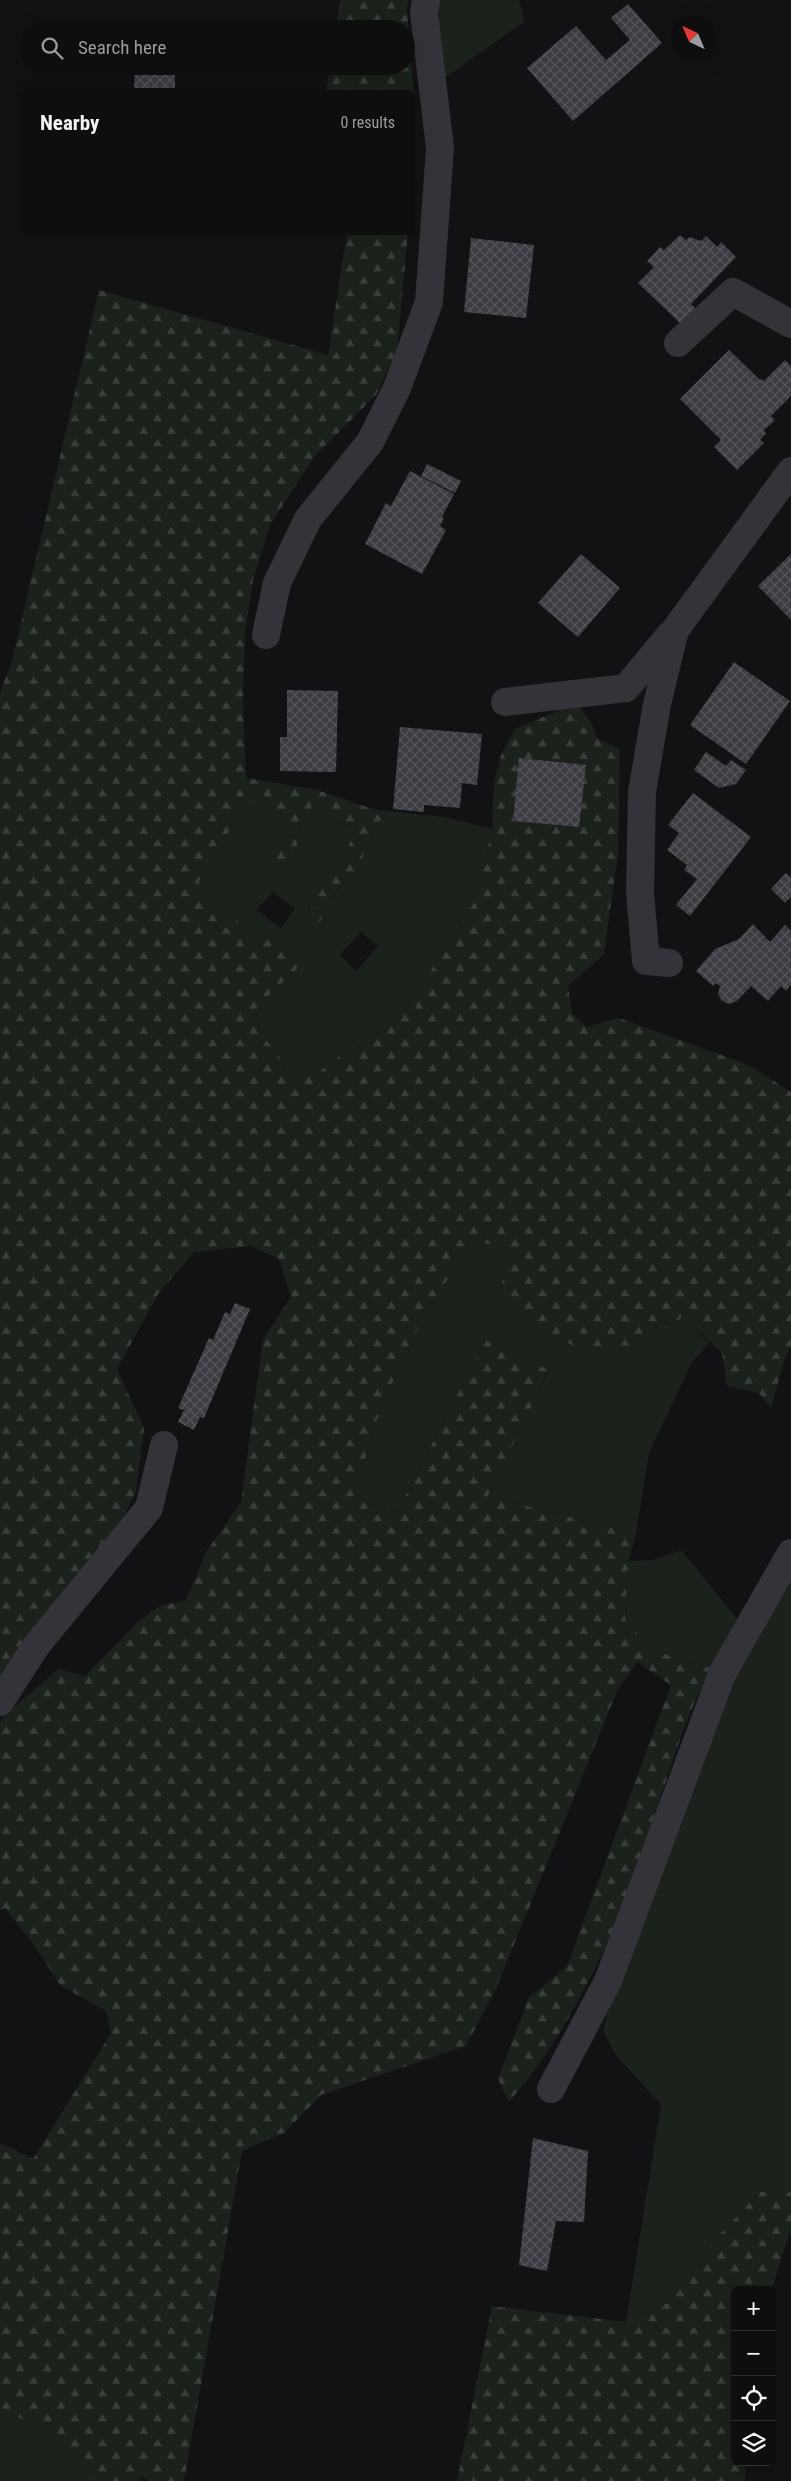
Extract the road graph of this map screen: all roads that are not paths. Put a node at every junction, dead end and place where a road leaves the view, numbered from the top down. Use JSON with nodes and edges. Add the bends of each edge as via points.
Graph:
{"nodes":[{"id":1,"x":426,"y":0,"type":"edge"},
{"id":2,"x":791,"y":324,"type":"edge"},
{"id":3,"x":678,"y":343,"type":"dead end"},
{"id":4,"x":791,"y":471,"type":"edge"},
{"id":5,"x":674,"y":630,"type":"junction"},
{"id":6,"x":266,"y":636,"type":"dead end"},
{"id":7,"x":505,"y":702,"type":"dead end"},
{"id":8,"x":669,"y":963,"type":"dead end"},
{"id":9,"x":164,"y":1445,"type":"dead end"},
{"id":10,"x":791,"y":1553,"type":"edge"},
{"id":11,"x":0,"y":1702,"type":"edge"},
{"id":12,"x":551,"y":2089,"type":"dead end"}],
"edges":[{"from":1,"to":6,"type":"street","via":[[424,13],[440,148],[428,302],[397,388],[370,442],[308,519],[276,583]]},
{"from":2,"to":3,"type":"street","via":[[733,292]]},
{"from":4,"to":5,"type":"street"},
{"from":5,"to":7,"type":"street","via":[[626,688]]},
{"from":5,"to":8,"type":"street","via":[[656,704],[642,792],[640,884],[646,961]]},
{"from":9,"to":11,"type":"street","via":[[149,1508],[36,1646]]},
{"from":10,"to":12,"type":"street","via":[[722,1674],[608,1981]]}]}
